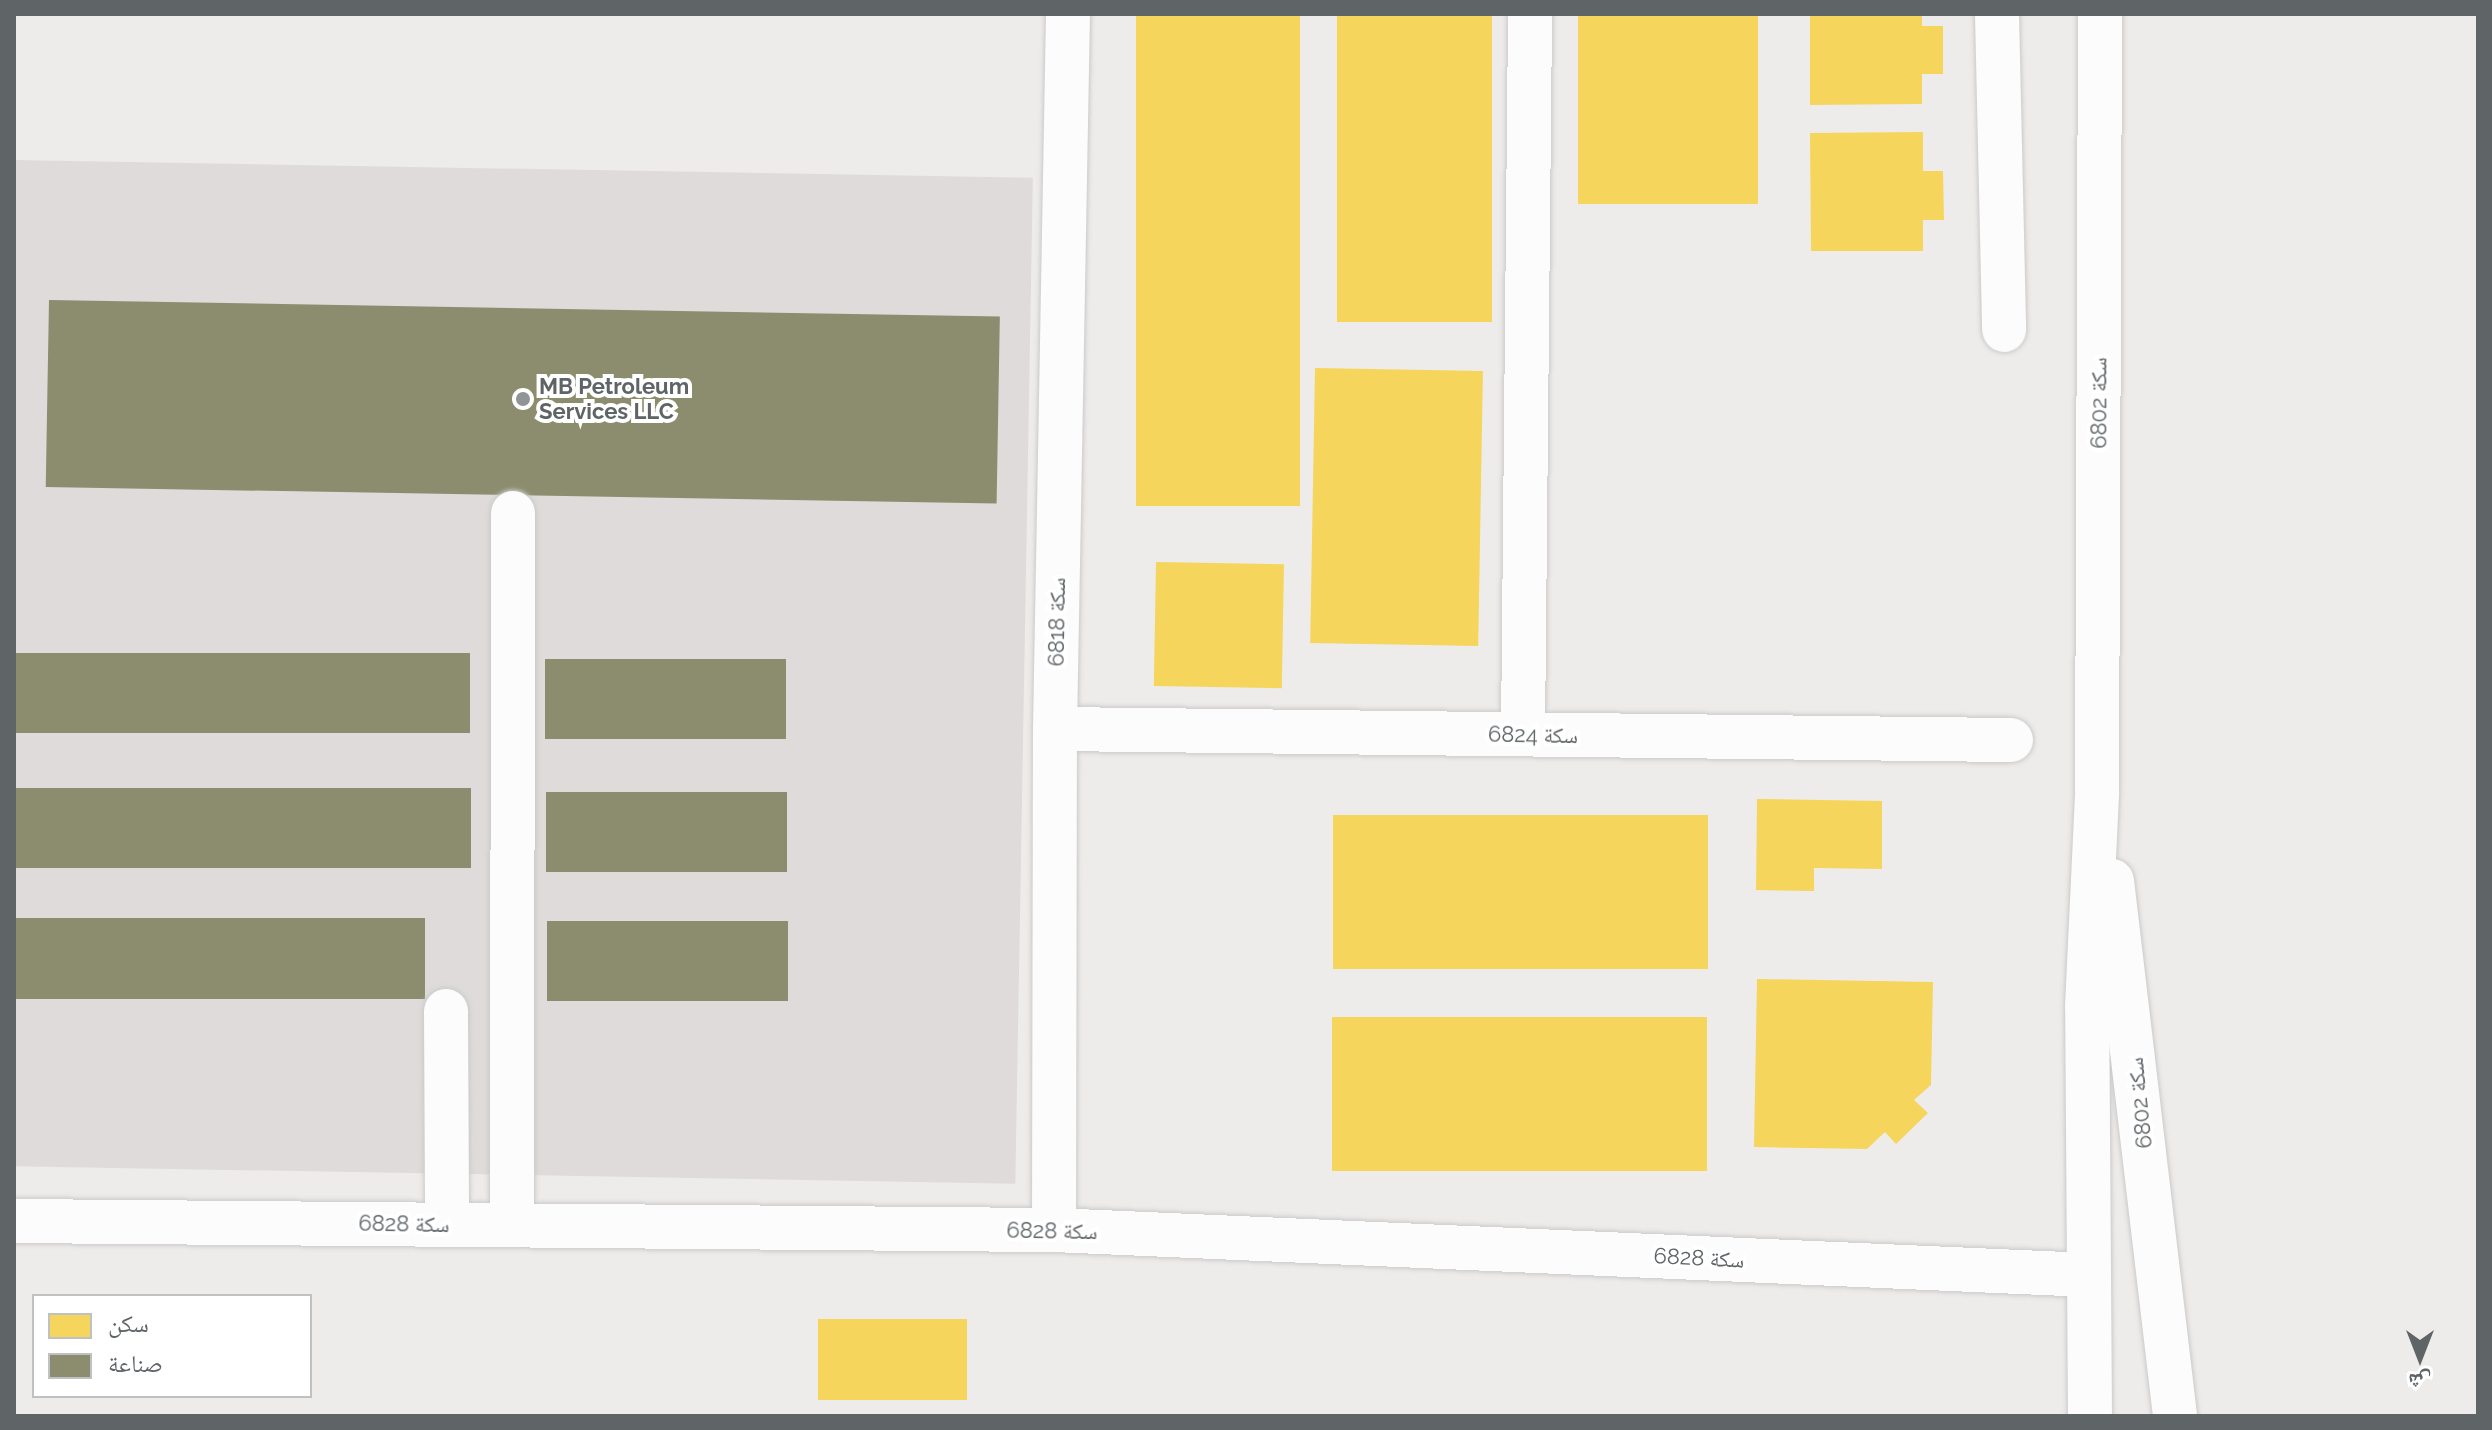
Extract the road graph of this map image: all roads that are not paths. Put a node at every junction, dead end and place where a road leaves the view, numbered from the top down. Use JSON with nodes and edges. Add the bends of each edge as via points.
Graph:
{"nodes":[{"id":1,"x":1068,"y":14,"type":"edge"},
{"id":2,"x":1530,"y":14,"type":"edge"},
{"id":3,"x":1997,"y":14,"type":"edge"},
{"id":4,"x":2100,"y":14,"type":"edge"},
{"id":5,"x":2004,"y":330,"type":"dead end"},
{"id":6,"x":513,"y":513,"type":"dead end"},
{"id":7,"x":1055,"y":729,"type":"junction"},
{"id":8,"x":1523,"y":734,"type":"junction"},
{"id":9,"x":2011,"y":740,"type":"dead end"},
{"id":10,"x":2097,"y":791,"type":"junction"},
{"id":11,"x":446,"y":1011,"type":"dead end"},
{"id":12,"x":14,"y":1221,"type":"edge"},
{"id":13,"x":447,"y":1225,"type":"junction"},
{"id":14,"x":512,"y":1225,"type":"junction"},
{"id":15,"x":1054,"y":1230,"type":"junction"},
{"id":16,"x":2089,"y":1275,"type":"junction"},
{"id":17,"x":2090,"y":1416,"type":"edge"},
{"id":18,"x":2175,"y":1416,"type":"edge"}],
"edges":[{"from":1,"to":7,"type":"street","name":"سكة 6818"},
{"from":2,"to":8,"type":"street"},
{"from":3,"to":5,"type":"street"},
{"from":4,"to":10,"type":"street","name":"سكة 6802"},
{"from":6,"to":14,"type":"street"},
{"from":7,"to":8,"type":"street","name":"سكة 6824"},
{"from":7,"to":15,"type":"street","name":"سكة 6818"},
{"from":8,"to":9,"type":"street","name":"سكة 6824"},
{"from":10,"to":16,"type":"street","name":"سكة 6802","via":[[2087,1007]]},
{"from":10,"to":18,"type":"street","name":"سكة 6802","via":[[2126,969]]},
{"from":11,"to":13,"type":"street"},
{"from":12,"to":13,"type":"street","name":"سكة 6828"},
{"from":13,"to":14,"type":"street","name":"سكة 6828"},
{"from":14,"to":15,"type":"street","name":"سكة 6828"},
{"from":15,"to":16,"type":"street","name":"سكة 6828"},
{"from":16,"to":17,"type":"street","name":"سكة 6802"}]}
